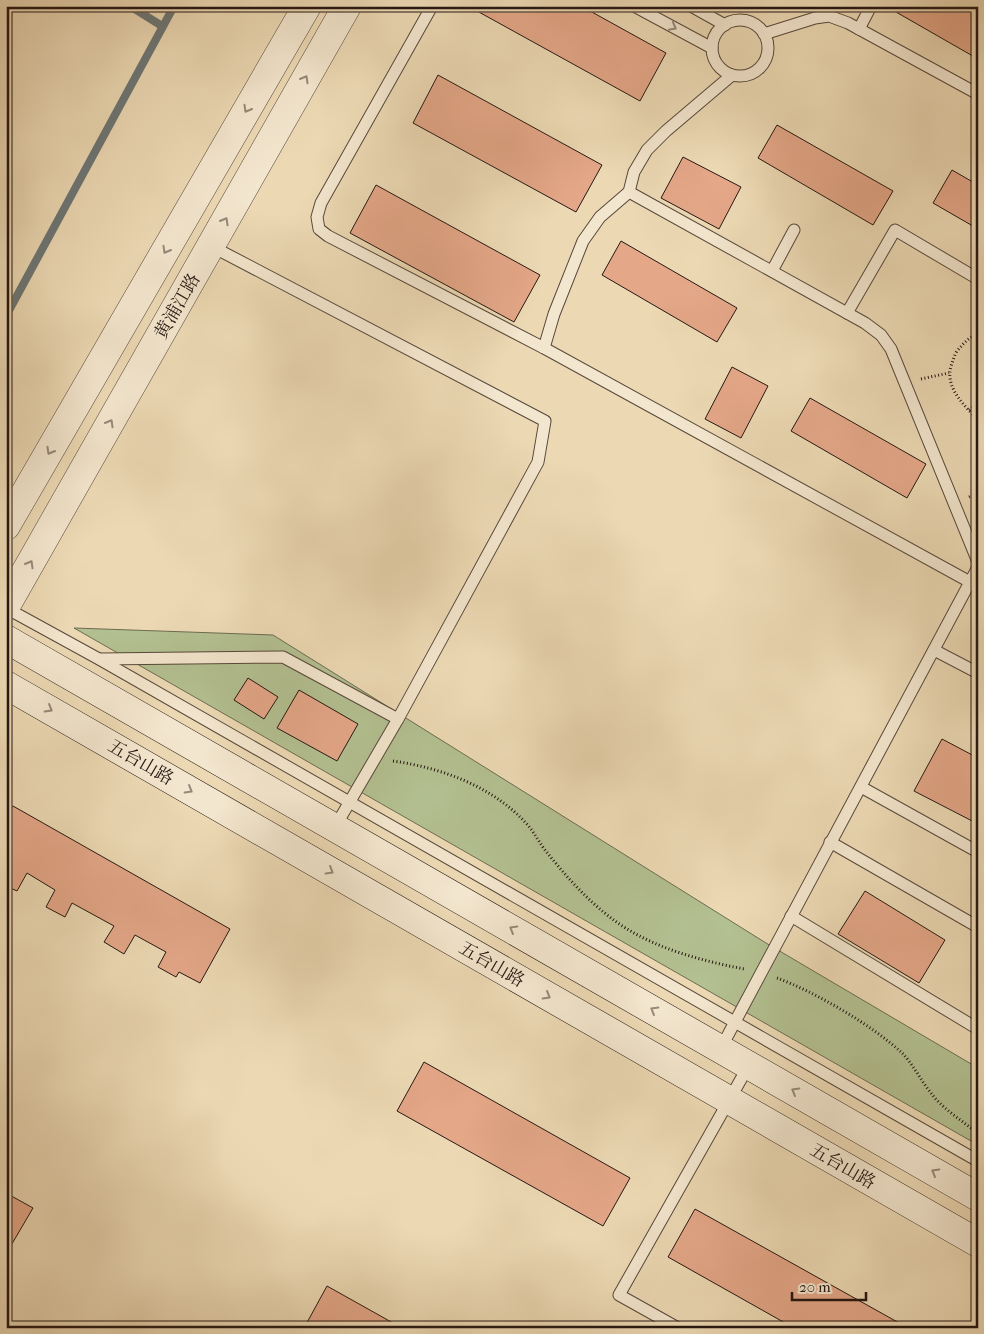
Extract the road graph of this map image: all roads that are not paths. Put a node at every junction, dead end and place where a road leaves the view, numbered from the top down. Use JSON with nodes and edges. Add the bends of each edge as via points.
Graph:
{"nodes":[{"id":1,"x":307,"y":6,"type":"edge"},
{"id":2,"x":347,"y":6,"type":"edge"},
{"id":3,"x":432,"y":6,"type":"edge"},
{"id":4,"x":634,"y":6,"type":"edge"},
{"id":5,"x":691,"y":6,"type":"edge"},
{"id":6,"x":871,"y":6,"type":"edge"},
{"id":7,"x":725,"y":25,"type":"junction"},
{"id":8,"x":859,"y":28,"type":"junction"},
{"id":9,"x":764,"y":34,"type":"junction"},
{"id":10,"x":712,"y":48,"type":"junction"},
{"id":11,"x":732,"y":75,"type":"junction"},
{"id":12,"x":978,"y":94,"type":"edge"},
{"id":13,"x":629,"y":192,"type":"junction"},
{"id":14,"x":794,"y":230,"type":"dead end"},
{"id":15,"x":210,"y":246,"type":"junction"},
{"id":16,"x":772,"y":271,"type":"junction"},
{"id":17,"x":978,"y":279,"type":"edge"},
{"id":18,"x":847,"y":313,"type":"junction"},
{"id":19,"x":544,"y":348,"type":"junction"},
{"id":20,"x":6,"y":526,"type":"edge"},
{"id":21,"x":978,"y":562,"type":"edge"},
{"id":22,"x":978,"y":568,"type":"edge"},
{"id":23,"x":970,"y":582,"type":"junction"},
{"id":24,"x":6,"y":607,"type":"edge"},
{"id":25,"x":6,"y":639,"type":"edge"},
{"id":26,"x":934,"y":650,"type":"junction"},
{"id":27,"x":99,"y":658,"type":"junction"},
{"id":28,"x":978,"y":673,"type":"edge"},
{"id":29,"x":6,"y":685,"type":"edge"},
{"id":30,"x":398,"y":719,"type":"junction"},
{"id":31,"x":860,"y":787,"type":"junction"},
{"id":32,"x":350,"y":802,"type":"junction"},
{"id":33,"x":335,"y":827,"type":"junction"},
{"id":34,"x":830,"y":842,"type":"junction"},
{"id":35,"x":978,"y":852,"type":"edge"},
{"id":36,"x":791,"y":916,"type":"junction"},
{"id":37,"x":978,"y":927,"type":"edge"},
{"id":38,"x":735,"y":1022,"type":"junction"},
{"id":39,"x":978,"y":1029,"type":"edge"},
{"id":40,"x":721,"y":1048,"type":"junction"},
{"id":41,"x":749,"y":1066,"type":"junction"},
{"id":42,"x":730,"y":1100,"type":"junction"},
{"id":43,"x":978,"y":1161,"type":"edge"},
{"id":44,"x":978,"y":1196,"type":"edge"},
{"id":45,"x":978,"y":1243,"type":"edge"},
{"id":46,"x":678,"y":1328,"type":"edge"}],
"edges":[{"from":1,"to":20,"type":"main road","one_way":true},
{"from":15,"to":2,"type":"main road","name":"黄浦江路","one_way":true},
{"from":3,"to":19,"type":"lane","via":[[321,203],[318,229]]},
{"from":4,"to":10,"type":"lane","one_way":true},
{"from":5,"to":7,"type":"lane"},
{"from":6,"to":8,"type":"lane"},
{"from":7,"to":9,"type":"lane","via":[[733,21],[751,23]]},
{"from":7,"to":10,"type":"lane","via":[[713,39]]},
{"from":8,"to":9,"type":"lane","via":[[829,16]]},
{"from":8,"to":12,"type":"lane"},
{"from":9,"to":11,"type":"lane","via":[[768,43],[765,62],[751,74]]},
{"from":10,"to":11,"type":"lane","via":[[717,65]]},
{"from":11,"to":13,"type":"lane","via":[[647,150],[634,172]]},
{"from":13,"to":16,"type":"lane"},
{"from":13,"to":19,"type":"lane","via":[[600,217],[583,241]]},
{"from":14,"to":16,"type":"lane"},
{"from":24,"to":15,"type":"main road","name":"黄浦江路","one_way":true},
{"from":15,"to":30,"type":"lane","via":[[545,421],[538,462]]},
{"from":16,"to":18,"type":"lane"},
{"from":17,"to":18,"type":"lane","via":[[895,230]]},
{"from":18,"to":21,"type":"lane","via":[[881,335],[891,349]]},
{"from":19,"to":23,"type":"lane"},
{"from":22,"to":23,"type":"lane"},
{"from":23,"to":26,"type":"lane"},
{"from":24,"to":27,"type":"lane"},
{"from":25,"to":33,"type":"main road"},
{"from":26,"to":28,"type":"lane"},
{"from":26,"to":31,"type":"lane"},
{"from":27,"to":30,"type":"lane","via":[[282,657]]},
{"from":27,"to":32,"type":"lane"},
{"from":29,"to":42,"type":"main road","name":"五台山路","one_way":true},
{"from":30,"to":32,"type":"lane"},
{"from":31,"to":34,"type":"lane"},
{"from":31,"to":35,"type":"lane"},
{"from":32,"to":33,"type":"lane"},
{"from":32,"to":38,"type":"lane"},
{"from":40,"to":33,"type":"main road","one_way":true},
{"from":34,"to":36,"type":"lane"},
{"from":34,"to":37,"type":"lane"},
{"from":36,"to":38,"type":"lane"},
{"from":36,"to":39,"type":"lane"},
{"from":38,"to":40,"type":"lane"},
{"from":38,"to":43,"type":"lane"},
{"from":40,"to":41,"type":"main road"},
{"from":41,"to":42,"type":"lane"},
{"from":44,"to":41,"type":"main road","one_way":true},
{"from":42,"to":45,"type":"main road","name":"五台山路"},
{"from":42,"to":46,"type":"lane","via":[[619,1295]]}]}
